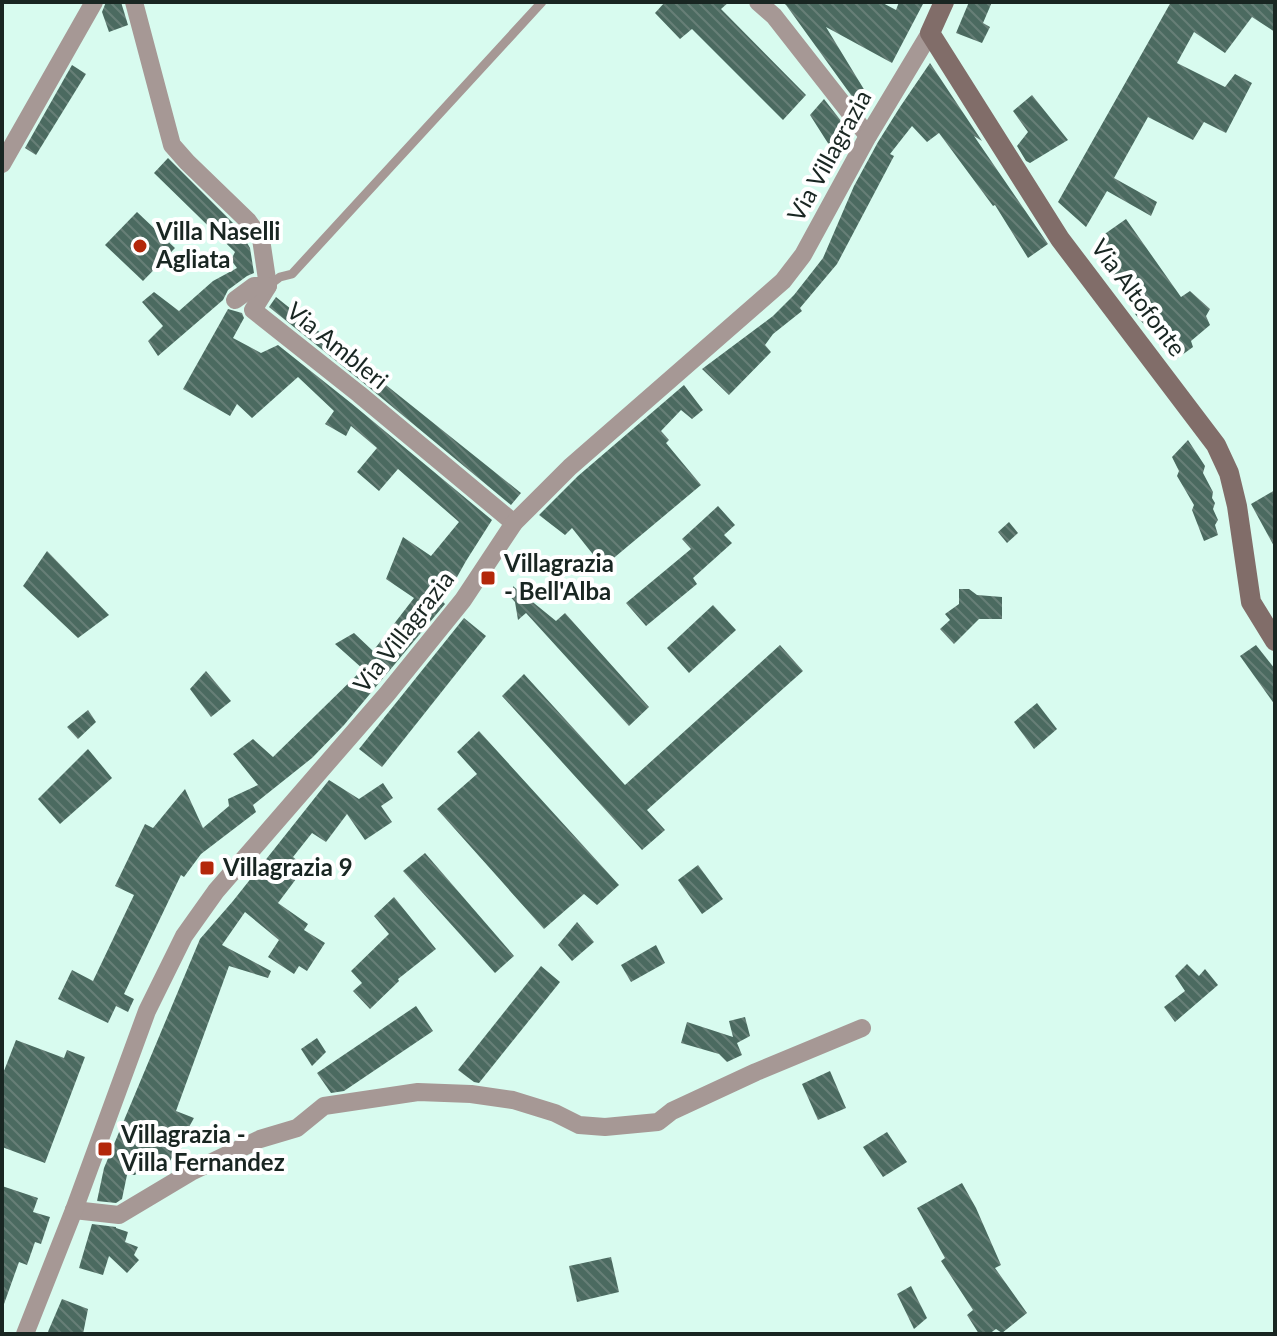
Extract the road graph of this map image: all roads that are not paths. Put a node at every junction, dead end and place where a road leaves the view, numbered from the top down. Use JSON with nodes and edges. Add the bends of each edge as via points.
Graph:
{"nodes":[{"id":1,"x":94,"y":2,"type":"edge"},
{"id":2,"x":134,"y":2,"type":"edge"},
{"id":3,"x":542,"y":2,"type":"edge"},
{"id":4,"x":758,"y":2,"type":"edge"},
{"id":5,"x":944,"y":2,"type":"edge"},
{"id":6,"x":930,"y":33,"type":"junction"},
{"id":7,"x":868,"y":136,"type":"junction"},
{"id":8,"x":2,"y":164,"type":"edge"},
{"id":9,"x":268,"y":286,"type":"junction"},
{"id":10,"x":235,"y":300,"type":"dead end"},
{"id":11,"x":514,"y":523,"type":"junction"},
{"id":12,"x":1275,"y":641,"type":"edge"},
{"id":13,"x":862,"y":1028,"type":"dead end"},
{"id":14,"x":74,"y":1210,"type":"junction"},
{"id":15,"x":25,"y":1334,"type":"edge"}],
"edges":[{"from":1,"to":8,"type":"street"},
{"from":2,"to":9,"type":"street","name":"Via Ambleri","via":[[172,145],[261,239]]},
{"from":3,"to":9,"type":"lane","via":[[292,274]]},
{"from":4,"to":7,"type":"street"},
{"from":5,"to":6,"type":"main road"},
{"from":6,"to":7,"type":"street","name":"Via Villagrazia"},
{"from":6,"to":12,"type":"main road","name":"Via Altofonte","via":[[1060,239],[1216,445],[1237,506],[1251,602]]},
{"from":7,"to":11,"type":"street","name":"Via Villagrazia","via":[[803,255],[783,281],[570,467]]},
{"from":9,"to":10,"type":"street","via":[[254,286]]},
{"from":9,"to":11,"type":"street","name":"Via Ambleri","via":[[253,310]]},
{"from":11,"to":14,"type":"street","name":"Via Villagrazia","via":[[463,600],[216,891],[184,936],[147,1011]]},
{"from":13,"to":14,"type":"street","via":[[742,1078],[658,1122],[579,1125],[513,1100],[471,1094],[418,1092],[355,1101],[324,1106],[297,1128],[260,1139],[191,1172],[119,1215]]},
{"from":14,"to":15,"type":"street","name":"Via Villagrazia"}]}
